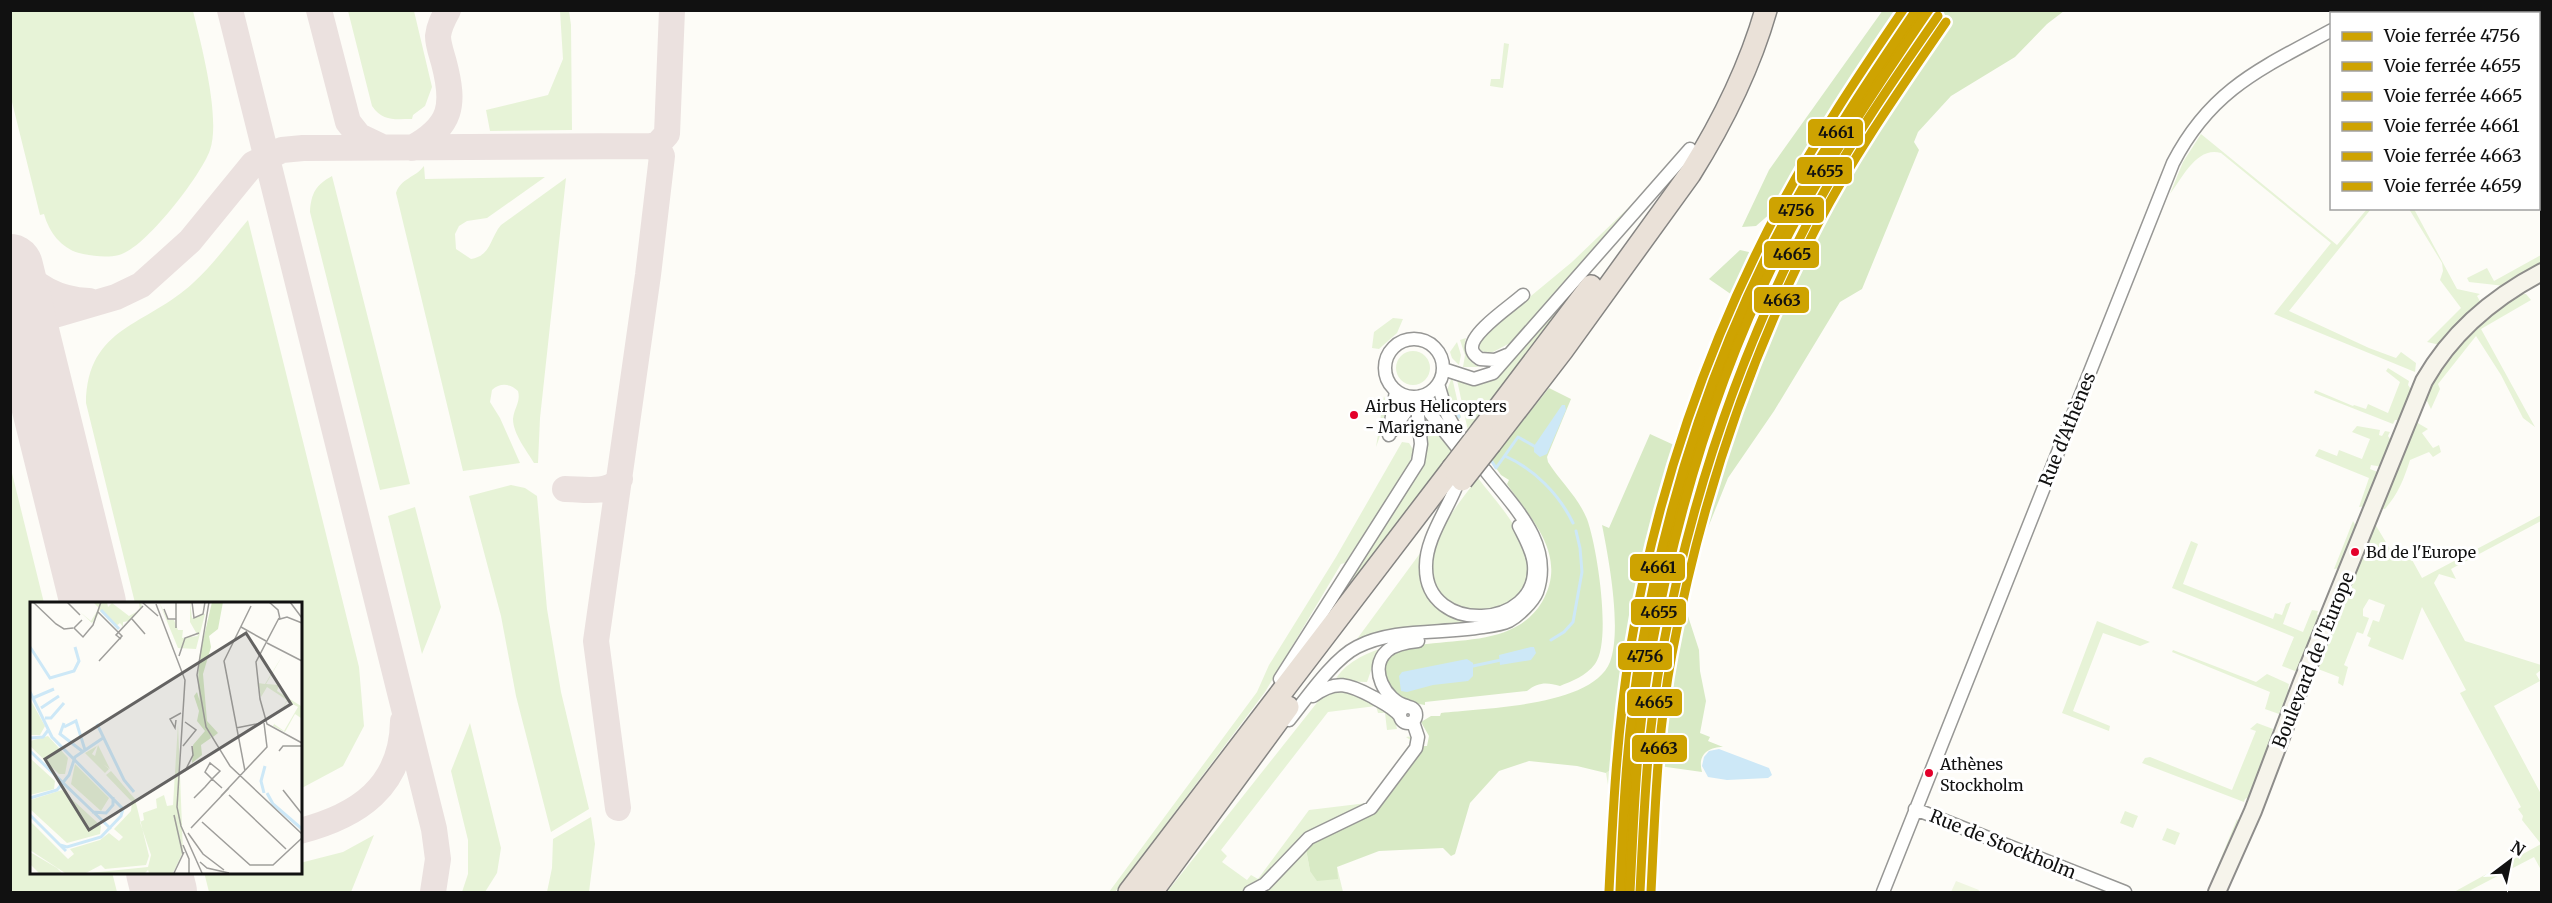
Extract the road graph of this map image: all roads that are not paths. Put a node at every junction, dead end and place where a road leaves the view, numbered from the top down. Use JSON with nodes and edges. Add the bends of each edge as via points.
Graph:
{"nodes":[{"id":1,"x":1752,"y":10,"type":"edge"},
{"id":2,"x":1766,"y":10,"type":"edge"},
{"id":3,"x":2330,"y":31,"type":"edge"},
{"id":4,"x":1690,"y":149,"type":"junction"},
{"id":5,"x":2541,"y":272,"type":"edge"},
{"id":6,"x":1524,"y":296,"type":"dead end"},
{"id":7,"x":1509,"y":354,"type":"junction"},
{"id":8,"x":1443,"y":369,"type":"junction"},
{"id":9,"x":1438,"y":384,"type":"junction"},
{"id":10,"x":1396,"y":391,"type":"junction"},
{"id":11,"x":1416,"y":396,"type":"junction"},
{"id":12,"x":1486,"y":436,"type":"junction"},
{"id":13,"x":1467,"y":476,"type":"junction"},
{"id":14,"x":1449,"y":631,"type":"junction"},
{"id":15,"x":1379,"y":671,"type":"junction"},
{"id":16,"x":1357,"y":688,"type":"junction"},
{"id":17,"x":1302,"y":704,"type":"junction"},
{"id":18,"x":1403,"y":711,"type":"junction"},
{"id":19,"x":1915,"y":809,"type":"junction"},
{"id":20,"x":1183,"y":836,"type":"junction"},
{"id":21,"x":2235,"y":856,"type":"junction"},
{"id":22,"x":1129,"y":892,"type":"edge"},
{"id":23,"x":1152,"y":892,"type":"edge"},
{"id":24,"x":1250,"y":892,"type":"edge"},
{"id":25,"x":1883,"y":892,"type":"edge"},
{"id":26,"x":2125,"y":892,"type":"edge"},
{"id":27,"x":2217,"y":892,"type":"edge"},
{"id":28,"x":2224,"y":892,"type":"edge"}],
"edges":[{"from":1,"to":4,"type":"highway","via":[[1725,84]]},
{"from":2,"to":12,"type":"highway","via":[[1736,90],[1690,174],[1568,343]]},
{"from":3,"to":19,"type":"street","name":"Rue d'Athènes","via":[[2234,86],[2205,113],[2177,154]]},
{"from":4,"to":7,"type":"street"},
{"from":4,"to":12,"type":"highway"},
{"from":5,"to":21,"type":"street","name":"Boulevard de l'Europe","via":[[2470,320],[2424,381]]},
{"from":6,"to":7,"type":"street","via":[[1483,328],[1472,346],[1472,352],[1488,361]]},
{"from":7,"to":8,"type":"street","via":[[1493,373],[1482,379],[1467,379]]},
{"from":8,"to":9,"type":"street"},
{"from":8,"to":10,"type":"street","via":[[1439,353],[1429,343],[1417,339],[1403,341],[1391,350],[1385,363],[1386,376]]},
{"from":9,"to":11,"type":"street"},
{"from":9,"to":11,"type":"street","via":[[1460,444]]},
{"from":10,"to":11,"type":"street"},
{"from":10,"to":11,"type":"street","via":[[1389,435]]},
{"from":11,"to":20,"type":"street","via":[[1421,444],[1418,462]]},
{"from":12,"to":13,"type":"highway","bridge":true},
{"from":13,"to":13,"type":"street","via":[[1518,525],[1534,563],[1534,578],[1527,593],[1505,612],[1489,616],[1456,614],[1441,604],[1430,590],[1425,570],[1433,533]]},
{"from":13,"to":14,"type":"street","via":[[1524,518],[1542,559],[1542,579],[1535,597],[1509,621]]},
{"from":13,"to":20,"type":"highway"},
{"from":14,"to":15,"type":"street","via":[[1388,650]]},
{"from":14,"to":17,"type":"street","via":[[1386,637],[1355,648]]},
{"from":15,"to":16,"type":"street","via":[[1369,685]]},
{"from":15,"to":18,"type":"street","via":[[1388,694]]},
{"from":16,"to":17,"type":"street","via":[[1325,687]]},
{"from":16,"to":18,"type":"street"},
{"from":17,"to":20,"type":"street","via":[[1266,752]]},
{"from":18,"to":24,"type":"street","via":[[1406,723],[1413,722],[1418,737],[1416,748],[1371,808],[1309,838],[1265,884]]},
{"from":19,"to":25,"type":"street","name":"Rue d'Athènes"},
{"from":19,"to":26,"type":"street","name":"Rue de Stockholm"},
{"from":20,"to":22,"type":"highway"},
{"from":20,"to":23,"type":"highway"},
{"from":21,"to":27,"type":"street","name":"Boulevard de l'Europe"},
{"from":21,"to":28,"type":"street","name":"Boulevard de l'Europe"}]}
